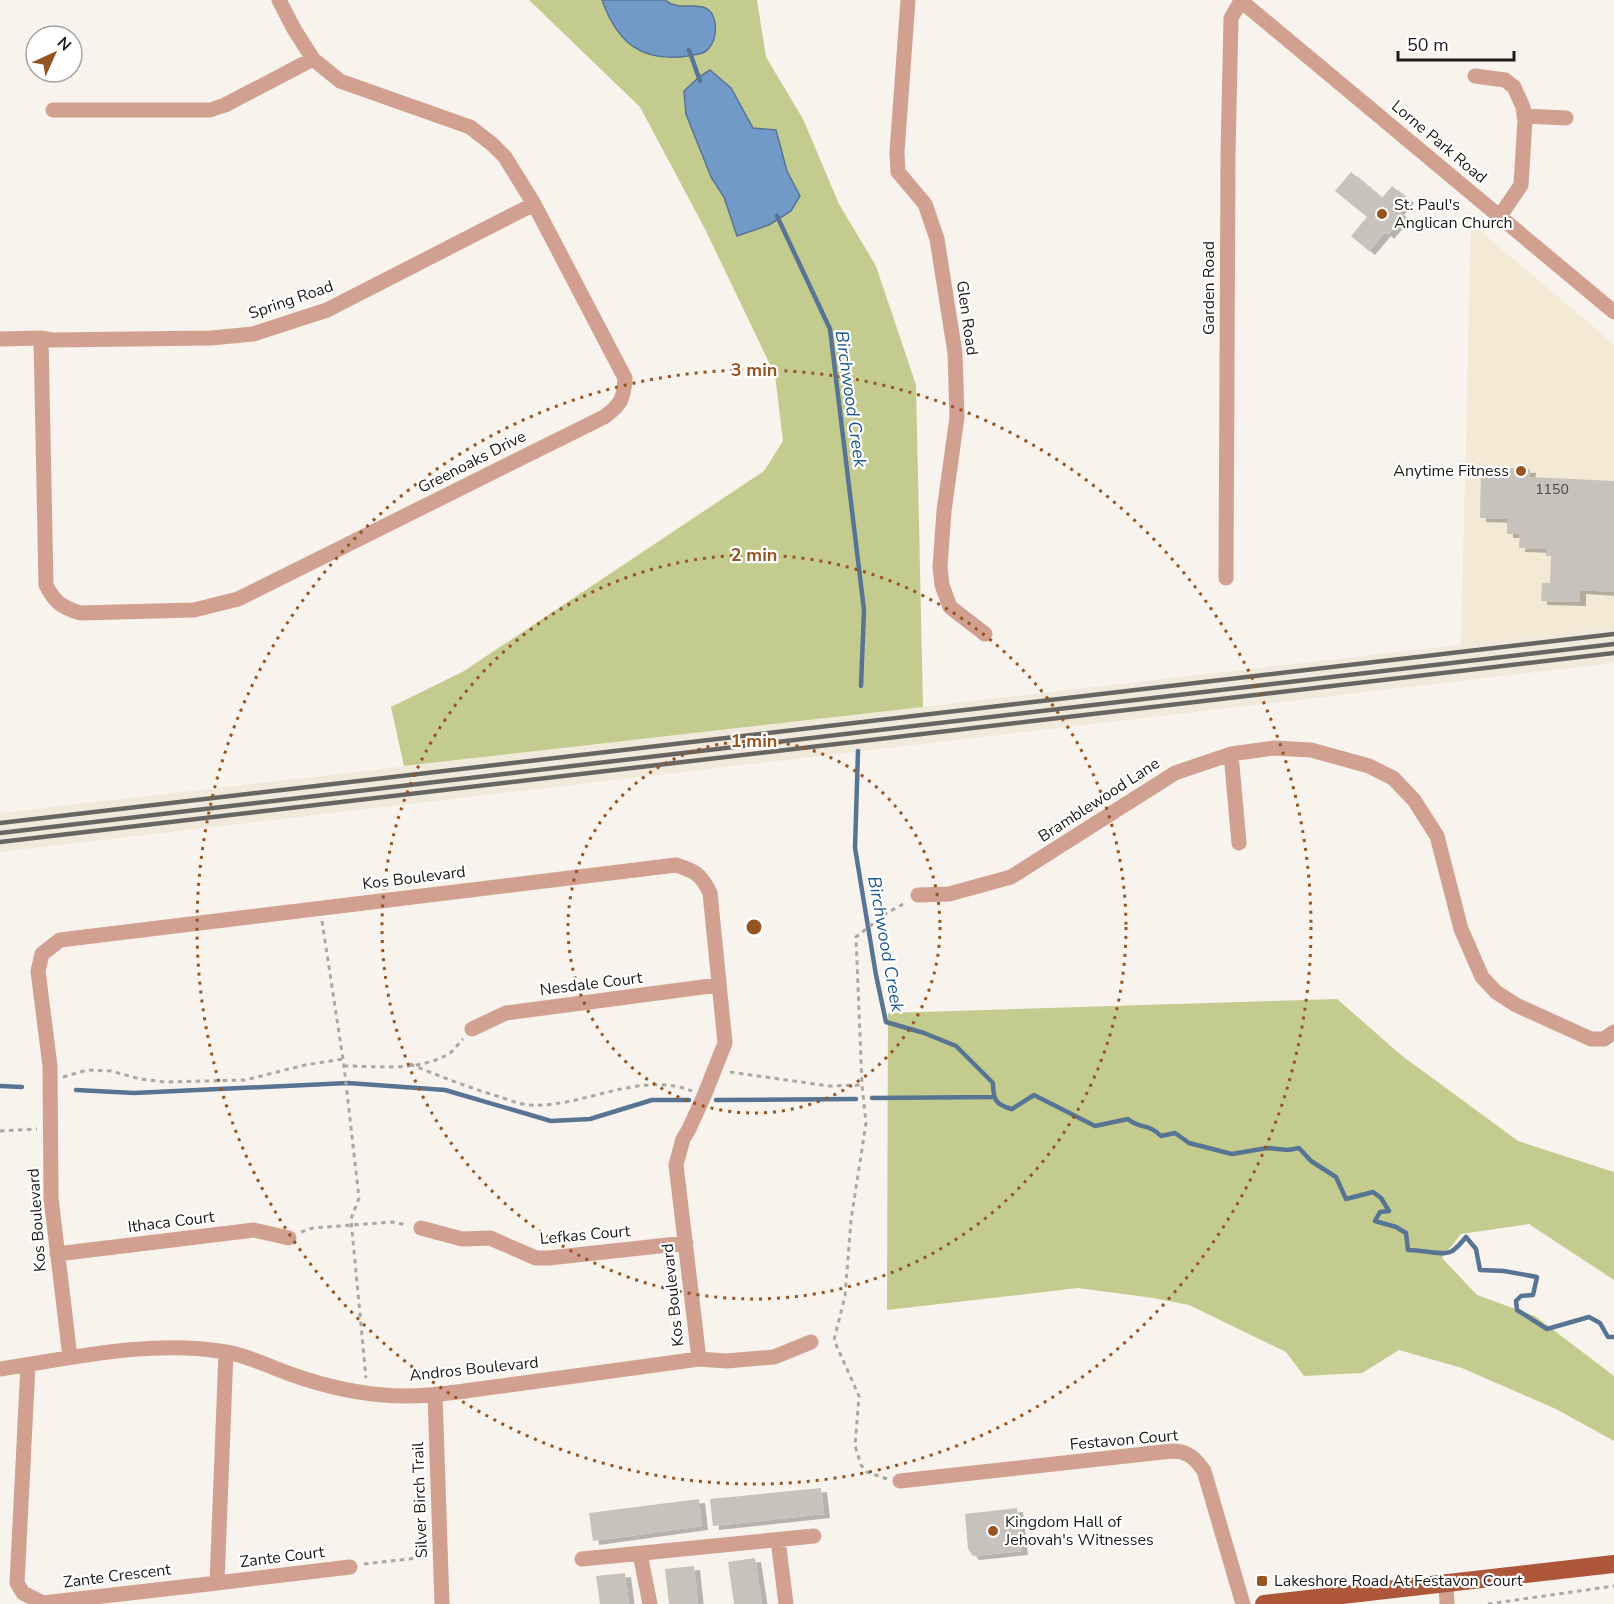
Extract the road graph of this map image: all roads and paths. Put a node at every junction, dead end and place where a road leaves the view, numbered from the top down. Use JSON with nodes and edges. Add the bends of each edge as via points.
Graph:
{"nodes":[{"id":1,"x":279,"y":0,"type":"edge"},
{"id":2,"x":908,"y":0,"type":"edge"},
{"id":3,"x":1241,"y":0,"type":"edge"},
{"id":4,"x":313,"y":59,"type":"junction"},
{"id":5,"x":1474,"y":76,"type":"dead end"},
{"id":6,"x":52,"y":110,"type":"dead end"},
{"id":7,"x":1524,"y":116,"type":"junction"},
{"id":8,"x":1566,"y":118,"type":"dead end"},
{"id":9,"x":534,"y":204,"type":"junction"},
{"id":10,"x":1500,"y":216,"type":"junction"},
{"id":11,"x":1614,"y":312,"type":"edge"},
{"id":12,"x":40,"y":338,"type":"junction"},
{"id":13,"x":0,"y":339,"type":"edge"},
{"id":14,"x":1226,"y":578,"type":"dead end"},
{"id":15,"x":985,"y":634,"type":"dead end"},
{"id":16,"x":1231,"y":754,"type":"junction"},
{"id":17,"x":1239,"y":843,"type":"dead end"},
{"id":18,"x":918,"y":895,"type":"joint"},
{"id":19,"x":320,"y":908,"type":"junction"},
{"id":20,"x":718,"y":985,"type":"junction"},
{"id":21,"x":472,"y":1029,"type":"joint"},
{"id":22,"x":1614,"y":1032,"type":"edge"},
{"id":23,"x":343,"y":1059,"type":"junction"},
{"id":24,"x":410,"y":1064,"type":"junction"},
{"id":25,"x":344,"y":1065,"type":"junction"},
{"id":26,"x":715,"y":1071,"type":"junction"},
{"id":27,"x":50,"y":1081,"type":"junction"},
{"id":28,"x":862,"y":1085,"type":"junction"},
{"id":29,"x":704,"y":1096,"type":"junction"},
{"id":30,"x":50,"y":1129,"type":"junction"},
{"id":31,"x":0,"y":1131,"type":"edge"},
{"id":32,"x":351,"y":1226,"type":"junction"},
{"id":33,"x":421,"y":1228,"type":"joint"},
{"id":34,"x":289,"y":1238,"type":"joint"},
{"id":35,"x":686,"y":1243,"type":"junction"},
{"id":36,"x":57,"y":1254,"type":"junction"},
{"id":37,"x":811,"y":1342,"type":"dead end"},
{"id":38,"x":226,"y":1352,"type":"junction"},
{"id":39,"x":70,"y":1357,"type":"junction"},
{"id":40,"x":699,"y":1359,"type":"junction"},
{"id":41,"x":28,"y":1365,"type":"junction"},
{"id":42,"x":0,"y":1369,"type":"edge"},
{"id":43,"x":368,"y":1393,"type":"junction"},
{"id":44,"x":435,"y":1394,"type":"junction"},
{"id":45,"x":900,"y":1481,"type":"joint"},
{"id":46,"x":814,"y":1536,"type":"dead end"},
{"id":47,"x":778,"y":1540,"type":"junction"},
{"id":48,"x":640,"y":1554,"type":"junction"},
{"id":49,"x":440,"y":1556,"type":"junction"},
{"id":50,"x":582,"y":1560,"type":"dead end"},
{"id":51,"x":1614,"y":1563,"type":"edge"},
{"id":52,"x":350,"y":1567,"type":"joint"},
{"id":53,"x":217,"y":1583,"type":"junction"},
{"id":54,"x":1446,"y":1583,"type":"junction"},
{"id":55,"x":1614,"y":1586,"type":"edge"},
{"id":56,"x":442,"y":1604,"type":"edge"},
{"id":57,"x":650,"y":1604,"type":"edge"},
{"id":58,"x":786,"y":1604,"type":"edge"},
{"id":59,"x":1243,"y":1604,"type":"edge"},
{"id":60,"x":1264,"y":1604,"type":"edge"},
{"id":61,"x":1447,"y":1604,"type":"edge"},
{"id":62,"x":1488,"y":1604,"type":"edge"}],
"edges":[{"from":1,"to":4,"type":"street","name":"Greenoaks Drive"},
{"from":2,"to":15,"type":"street","name":"Glen Road","via":[[898,172],[926,204],[937,239],[955,353],[957,417],[944,512],[942,585],[950,607]]},
{"from":3,"to":10,"type":"street","name":"Lorne Park Road"},
{"from":3,"to":14,"type":"street","name":"Garden Road","via":[[1231,18],[1227,165]]},
{"from":4,"to":6,"type":"street","via":[[210,110]]},
{"from":4,"to":9,"type":"street","name":"Greenoaks Drive","via":[[340,81],[470,127],[505,157]]},
{"from":5,"to":7,"type":"street","via":[[1510,83]]},
{"from":7,"to":8,"type":"street"},
{"from":7,"to":10,"type":"street","via":[[1520,190]]},
{"from":9,"to":12,"type":"street","name":"Spring Road","via":[[327,310],[253,334],[200,338]]},
{"from":9,"to":12,"type":"street","name":"Greenoaks Drive","via":[[625,378],[624,394],[616,409],[218,606],[80,614],[53,598],[46,585]]},
{"from":10,"to":11,"type":"street","name":"Lorne Park Road"},
{"from":12,"to":13,"type":"street","name":"Spring Road"},
{"from":16,"to":17,"type":"street"},
{"from":16,"to":18,"type":"street","name":"Bramblewood Lane","via":[[1175,773],[1011,877],[950,894]]},
{"from":16,"to":22,"type":"street","name":"Bramblewood Lane","via":[[1274,748],[1311,750],[1369,766],[1393,778],[1414,800],[1437,836],[1461,929],[1482,977],[1516,1005],[1574,1032],[1591,1039],[1604,1039]]},
{"from":18,"to":28,"type":"path","via":[[856,937]]},
{"from":19,"to":20,"type":"street","name":"Kos Boulevard","via":[[676,865],[697,873],[710,893]]},
{"from":19,"to":23,"type":"path"},
{"from":19,"to":27,"type":"street","name":"Kos Boulevard","via":[[60,940],[42,954],[38,964]]},
{"from":20,"to":21,"type":"street","name":"Nesdale Court","via":[[506,1013]]},
{"from":20,"to":26,"type":"street","name":"Kos Boulevard","via":[[725,1043]]},
{"from":21,"to":24,"type":"path","via":[[451,1052]]},
{"from":23,"to":25,"type":"path"},
{"from":23,"to":27,"type":"path","via":[[245,1080],[165,1082],[87,1070]]},
{"from":24,"to":25,"type":"path"},
{"from":24,"to":29,"type":"path","via":[[466,1087],[527,1105],[656,1083],[677,1085]]},
{"from":25,"to":32,"type":"path","via":[[359,1198]]},
{"from":26,"to":28,"type":"path","via":[[829,1086]]},
{"from":26,"to":29,"type":"street","name":"Kos Boulevard"},
{"from":27,"to":30,"type":"street","name":"Kos Boulevard"},
{"from":28,"to":45,"type":"path","via":[[866,1123],[851,1220],[845,1296],[834,1340],[859,1396],[855,1446],[861,1465],[867,1472]]},
{"from":29,"to":35,"type":"street","name":"Kos Boulevard","via":[[683,1139],[676,1165]]},
{"from":30,"to":31,"type":"path"},
{"from":30,"to":36,"type":"street","name":"Kos Boulevard"},
{"from":32,"to":33,"type":"path","via":[[392,1222]]},
{"from":32,"to":34,"type":"path","via":[[313,1228]]},
{"from":32,"to":43,"type":"path"},
{"from":33,"to":35,"type":"street","name":"Lefkas Court","via":[[462,1239],[490,1238],[536,1258]]},
{"from":34,"to":36,"type":"street","name":"Ithaca Court","via":[[254,1230]]},
{"from":35,"to":40,"type":"street","name":"Kos Boulevard"},
{"from":36,"to":39,"type":"street","name":"Kos Boulevard"},
{"from":37,"to":40,"type":"street","name":"Andros Boulevard","via":[[774,1357]]},
{"from":38,"to":39,"type":"street","name":"Andros Boulevard","via":[[163,1347]]},
{"from":38,"to":43,"type":"street","name":"Andros Boulevard","via":[[321,1383]]},
{"from":38,"to":53,"type":"street"},
{"from":39,"to":41,"type":"street","name":"Andros Boulevard"},
{"from":40,"to":44,"type":"street","name":"Andros Boulevard"},
{"from":41,"to":42,"type":"street","name":"Andros Boulevard"},
{"from":41,"to":53,"type":"street","name":"Zante Crescent","via":[[17,1583],[23,1593],[43,1603]]},
{"from":43,"to":44,"type":"street","name":"Andros Boulevard"},
{"from":44,"to":49,"type":"street","name":"Silver Birch Trail"},
{"from":45,"to":59,"type":"street","name":"Festavon Court","via":[[1185,1451],[1204,1471]]},
{"from":46,"to":47,"type":"street"},
{"from":47,"to":48,"type":"street"},
{"from":47,"to":58,"type":"street"},
{"from":48,"to":50,"type":"street"},
{"from":48,"to":57,"type":"street"},
{"from":49,"to":52,"type":"path"},
{"from":49,"to":56,"type":"street","name":"Silver Birch Trail"},
{"from":51,"to":54,"type":"main road"},
{"from":52,"to":53,"type":"street","name":"Zante Court"},
{"from":54,"to":60,"type":"main road"},
{"from":54,"to":61,"type":"street"},
{"from":55,"to":62,"type":"path"}]}
